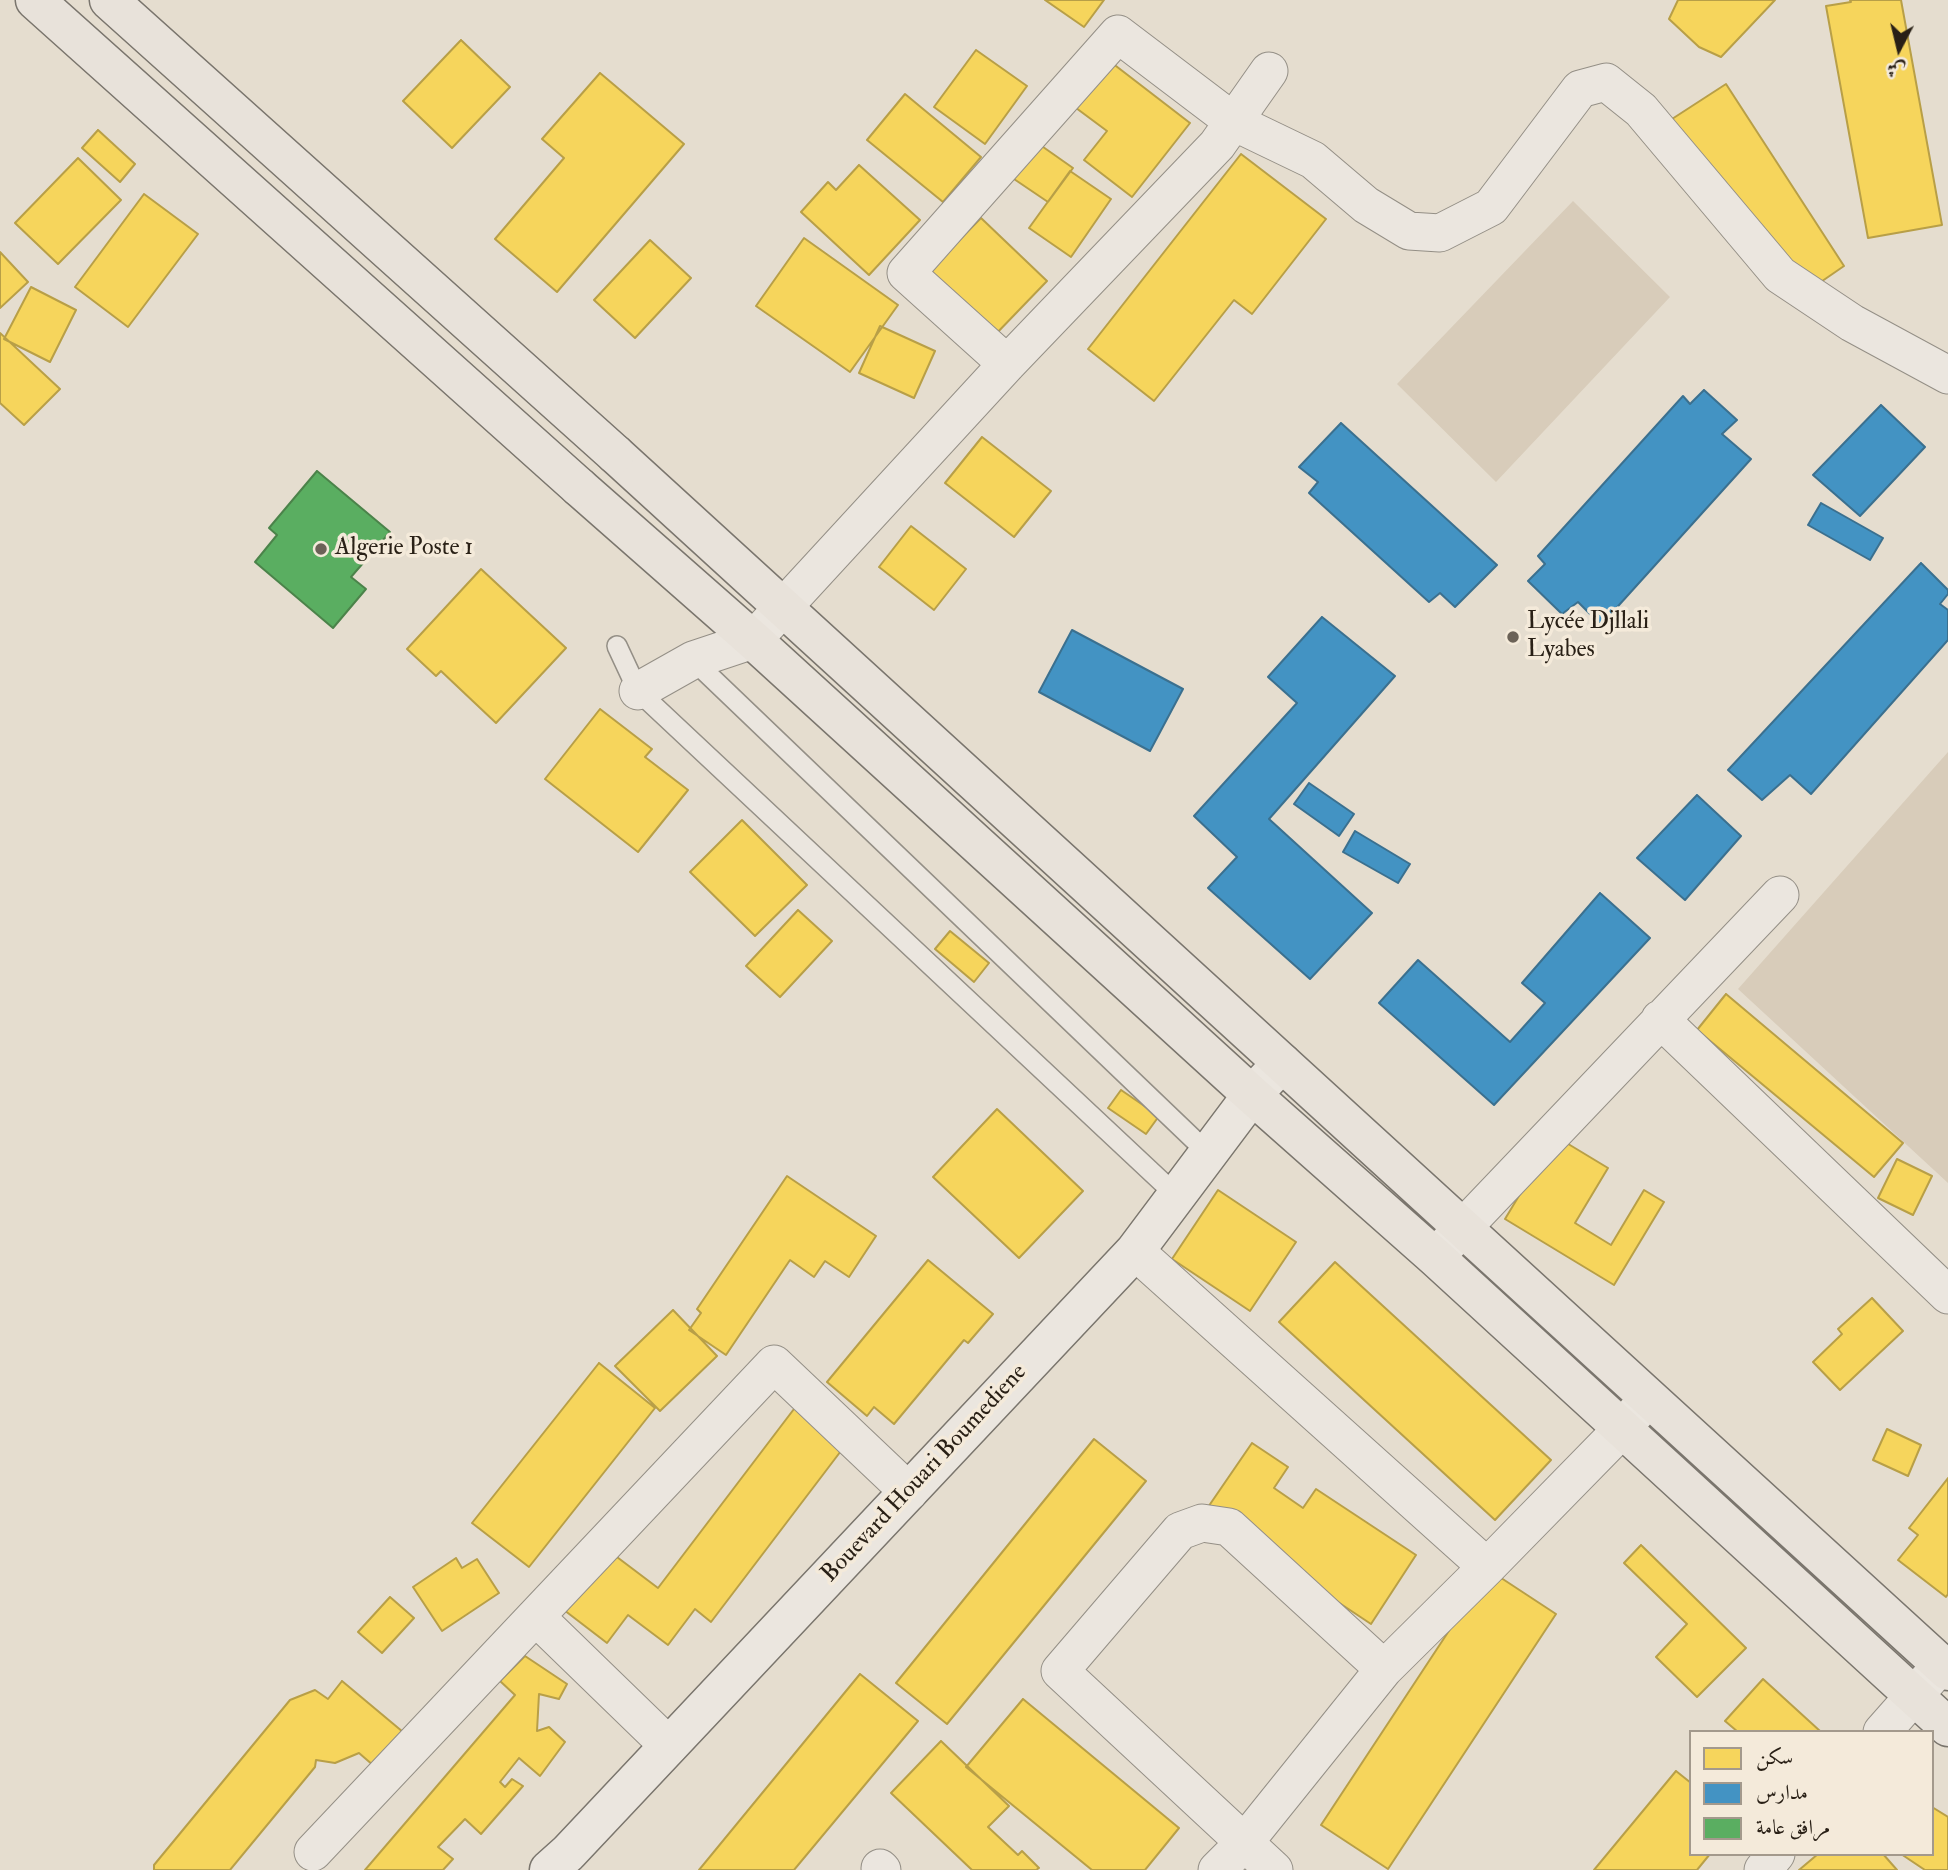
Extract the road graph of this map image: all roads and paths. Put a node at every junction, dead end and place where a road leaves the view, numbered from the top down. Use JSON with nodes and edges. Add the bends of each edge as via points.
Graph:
{"nodes":[{"id":1,"x":35,"y":0,"type":"edge"},
{"id":2,"x":109,"y":0,"type":"edge"},
{"id":3,"x":1269,"y":71,"type":"dead end"},
{"id":4,"x":1234,"y":122,"type":"junction"},
{"id":5,"x":1007,"y":364,"type":"junction"},
{"id":6,"x":1948,"y":375,"type":"edge"},
{"id":7,"x":782,"y":607,"type":"junction"},
{"id":8,"x":753,"y":640,"type":"junction"},
{"id":9,"x":617,"y":646,"type":"dead end"},
{"id":10,"x":693,"y":660,"type":"junction"},
{"id":11,"x":638,"y":691,"type":"junction"},
{"id":12,"x":1780,"y":895,"type":"dead end"},
{"id":13,"x":1660,"y":1019,"type":"junction"},
{"id":14,"x":1282,"y":1063,"type":"junction"},
{"id":15,"x":1252,"y":1095,"type":"junction"},
{"id":16,"x":1209,"y":1154,"type":"junction"},
{"id":17,"x":1177,"y":1196,"type":"junction"},
{"id":18,"x":1463,"y":1228,"type":"junction"},
{"id":19,"x":1135,"y":1251,"type":"junction"},
{"id":20,"x":1435,"y":1257,"type":"junction"},
{"id":21,"x":1948,"y":1295,"type":"edge"},
{"id":22,"x":1648,"y":1398,"type":"junction"},
{"id":23,"x":1623,"y":1428,"type":"junction"},
{"id":24,"x":909,"y":1492,"type":"junction"},
{"id":25,"x":1487,"y":1567,"type":"junction"},
{"id":26,"x":536,"y":1617,"type":"junction"},
{"id":27,"x":1946,"y":1665,"type":"edge"},
{"id":28,"x":1384,"y":1669,"type":"junction"},
{"id":29,"x":1914,"y":1695,"type":"junction"},
{"id":30,"x":1948,"y":1727,"type":"edge"},
{"id":31,"x":1884,"y":1730,"type":"edge"},
{"id":32,"x":669,"y":1746,"type":"junction"},
{"id":33,"x":1244,"y":1843,"type":"junction"},
{"id":34,"x":313,"y":1853,"type":"dead end"},
{"id":35,"x":1774,"y":1856,"type":"edge"},
{"id":36,"x":549,"y":1870,"type":"edge"},
{"id":37,"x":1217,"y":1870,"type":"edge"},
{"id":38,"x":1274,"y":1870,"type":"edge"},
{"id":39,"x":1763,"y":1870,"type":"edge"}],
"edges":[{"from":1,"to":8,"type":"main road"},
{"from":2,"to":7,"type":"main road"},
{"from":3,"to":4,"type":"street"},
{"from":4,"to":5,"type":"street"},
{"from":4,"to":5,"type":"street","via":[[1118,34],[906,273]]},
{"from":4,"to":6,"type":"street","via":[[1313,160],[1366,205],[1409,231],[1440,233],[1491,206],[1580,89],[1606,82],[1641,110],[1780,275],[1852,323]]},
{"from":5,"to":7,"type":"street"},
{"from":7,"to":8,"type":"street"},
{"from":7,"to":14,"type":"main road"},
{"from":8,"to":10,"type":"street"},
{"from":8,"to":15,"type":"main road"},
{"from":9,"to":11,"type":"lane"},
{"from":10,"to":11,"type":"street"},
{"from":10,"to":16,"type":"lane"},
{"from":11,"to":17,"type":"lane"},
{"from":12,"to":13,"type":"street"},
{"from":13,"to":18,"type":"street"},
{"from":13,"to":21,"type":"street"},
{"from":14,"to":15,"type":"street","name":"Bouevard Houari Boumediene"},
{"from":14,"to":18,"type":"main road"},
{"from":15,"to":16,"type":"street","name":"Bouevard Houari Boumediene"},
{"from":15,"to":20,"type":"main road"},
{"from":16,"to":17,"type":"street","name":"Bouevard Houari Boumediene"},
{"from":17,"to":19,"type":"street","name":"Bouevard Houari Boumediene"},
{"from":18,"to":20,"type":"street"},
{"from":18,"to":22,"type":"main road"},
{"from":19,"to":24,"type":"street","name":"Bouevard Houari Boumediene"},
{"from":19,"to":25,"type":"street"},
{"from":20,"to":23,"type":"main road"},
{"from":22,"to":23,"type":"street"},
{"from":22,"to":27,"type":"main road"},
{"from":23,"to":25,"type":"street"},
{"from":23,"to":29,"type":"main road"},
{"from":24,"to":26,"type":"street","via":[[774,1364]]},
{"from":24,"to":32,"type":"street","name":"Bouevard Houari Boumediene"},
{"from":25,"to":28,"type":"street"},
{"from":26,"to":32,"type":"street"},
{"from":26,"to":34,"type":"street"},
{"from":27,"to":29,"type":"street"},
{"from":28,"to":33,"type":"street"},
{"from":28,"to":33,"type":"street","via":[[1229,1527],[1202,1522],[1180,1531],[1060,1671]]},
{"from":29,"to":30,"type":"main road"},
{"from":29,"to":31,"type":"street"},
{"from":32,"to":36,"type":"street","name":"Bouevard Houari Boumediene"},
{"from":33,"to":37,"type":"street"},
{"from":33,"to":38,"type":"street"},
{"from":35,"to":39,"type":"street"}]}
